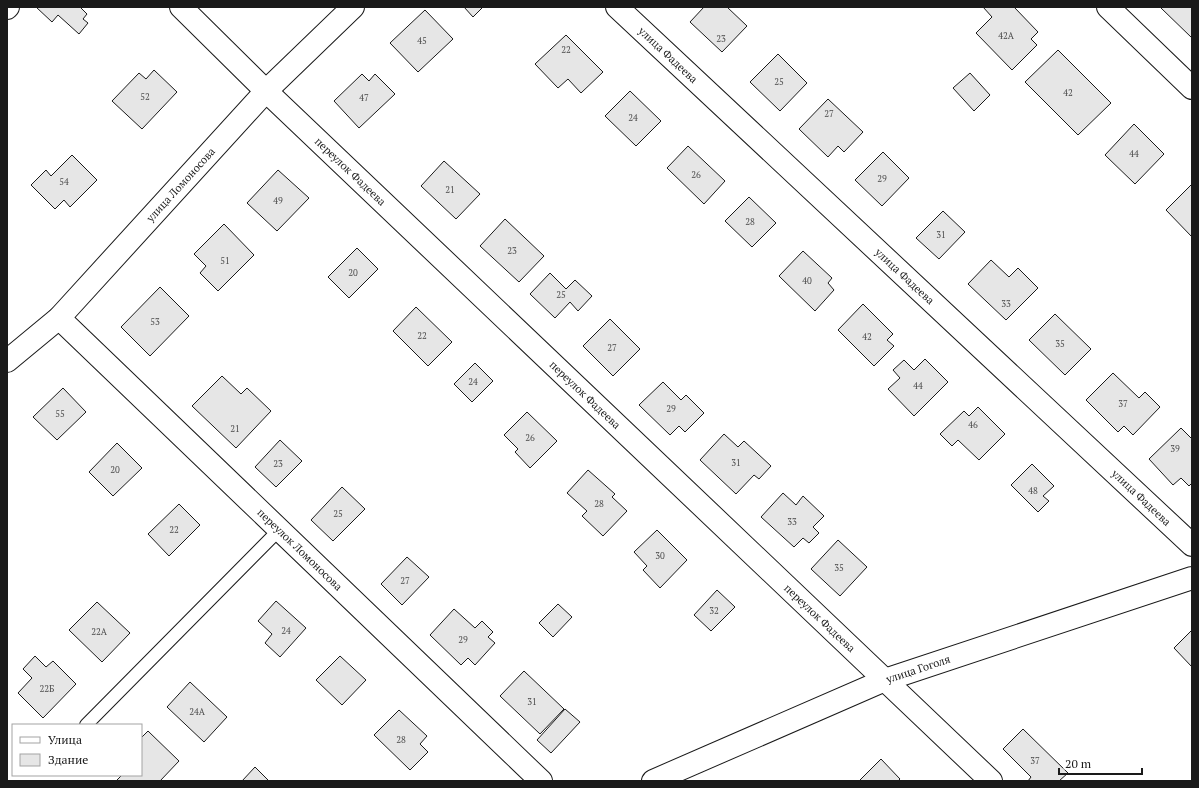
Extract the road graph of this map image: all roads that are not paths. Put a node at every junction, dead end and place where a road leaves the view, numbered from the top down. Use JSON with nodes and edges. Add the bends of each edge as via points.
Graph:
{"nodes":[{"id":1,"x":181,"y":7,"type":"edge"},
{"id":2,"x":353,"y":7,"type":"edge"},
{"id":3,"x":617,"y":7,"type":"edge"},
{"id":4,"x":1108,"y":7,"type":"edge"},
{"id":5,"x":1192,"y":88,"type":"edge"},
{"id":6,"x":266,"y":91,"type":"junction"},
{"id":7,"x":59,"y":318,"type":"junction"},
{"id":8,"x":7,"y":361,"type":"edge"},
{"id":9,"x":279,"y":530,"type":"junction"},
{"id":10,"x":1192,"y":545,"type":"edge"},
{"id":11,"x":1192,"y":578,"type":"edge"},
{"id":12,"x":885,"y":680,"type":"junction"},
{"id":13,"x":87,"y":724,"type":"edge"},
{"id":14,"x":540,"y":781,"type":"edge"},
{"id":15,"x":653,"y":781,"type":"edge"},
{"id":16,"x":991,"y":781,"type":"edge"}],
"edges":[{"from":1,"to":6,"type":"street","name":"переулок Фадеева"},
{"from":2,"to":6,"type":"street","name":"улица Ломоносова"},
{"from":3,"to":10,"type":"street","name":"улица Фадеева"},
{"from":4,"to":5,"type":"street"},
{"from":6,"to":7,"type":"street","name":"улица Ломоносова"},
{"from":6,"to":12,"type":"street","name":"переулок Фадеева"},
{"from":7,"to":8,"type":"street","name":"улица Ломоносова"},
{"from":7,"to":9,"type":"street","name":"переулок Ломоносова"},
{"from":9,"to":13,"type":"lane"},
{"from":9,"to":14,"type":"street","name":"переулок Ломоносова"},
{"from":11,"to":12,"type":"street","name":"улица Гоголя"},
{"from":12,"to":15,"type":"street","name":"улица Гоголя"},
{"from":12,"to":16,"type":"street","name":"переулок Фадеева"}]}
